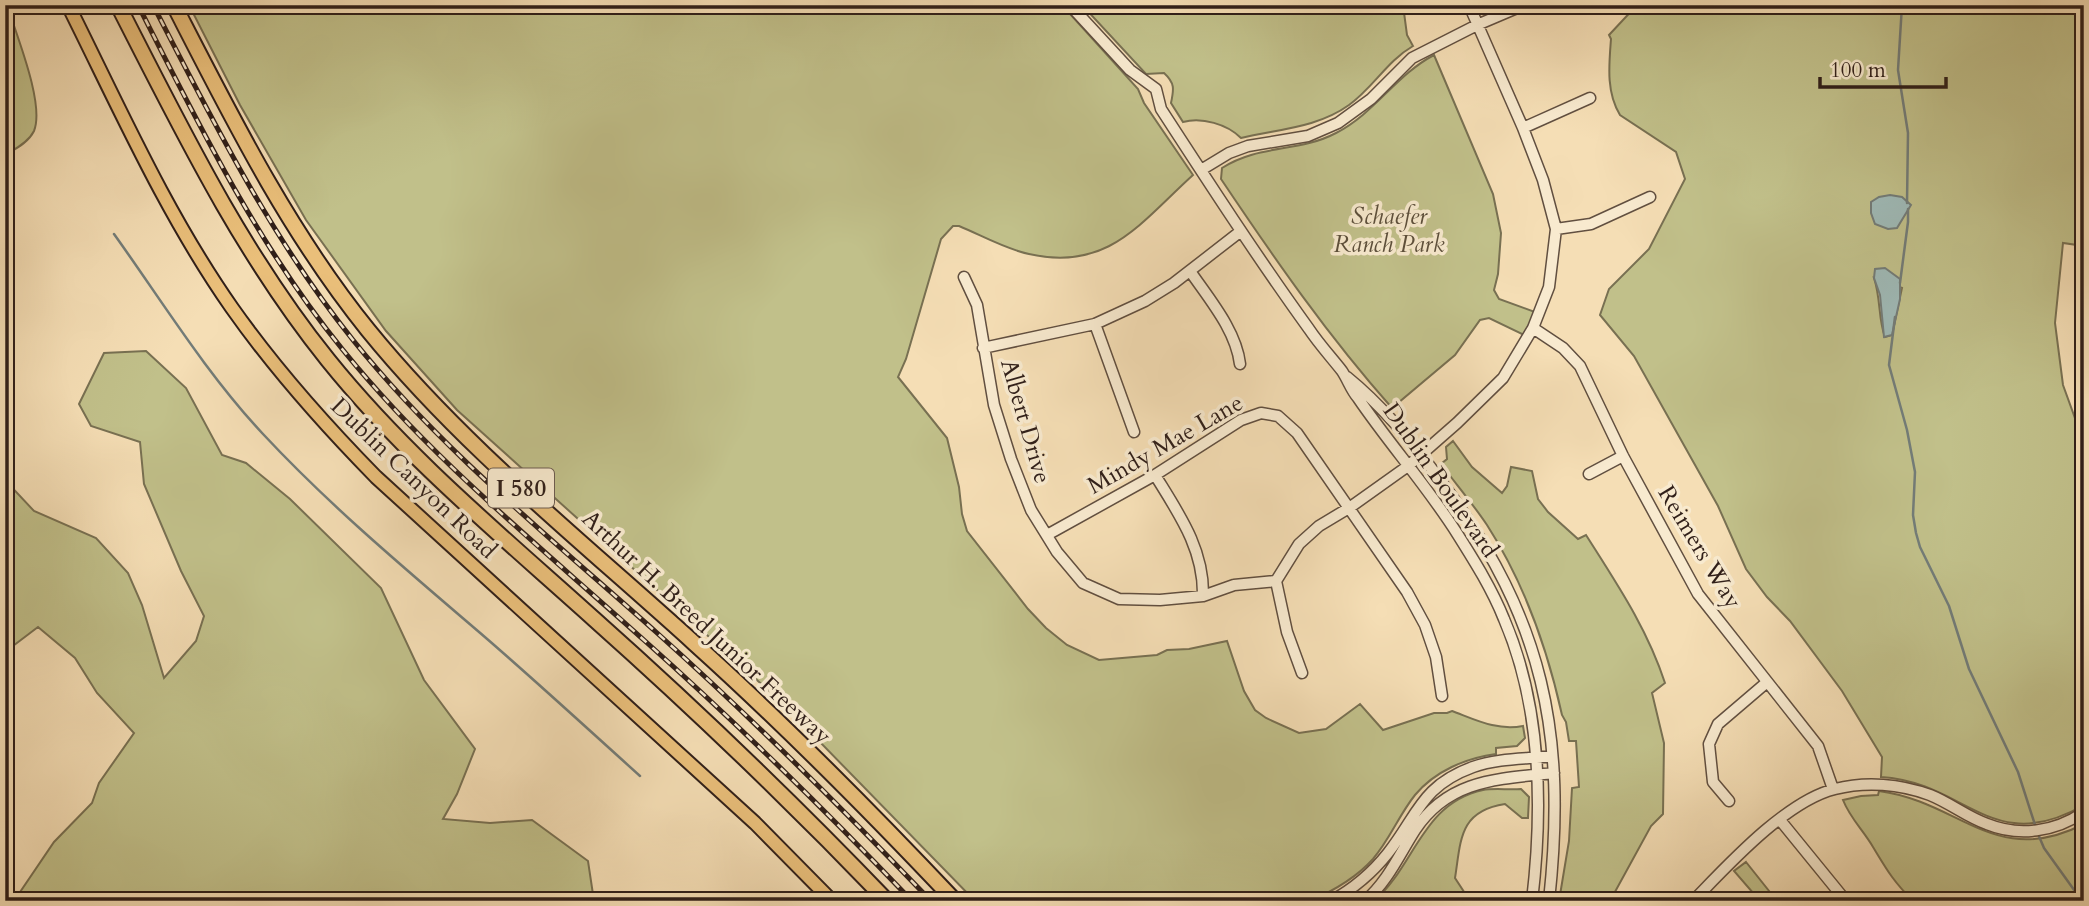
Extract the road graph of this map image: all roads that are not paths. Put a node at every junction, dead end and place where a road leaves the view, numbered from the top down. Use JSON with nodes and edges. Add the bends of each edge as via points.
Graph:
{"nodes":[{"id":1,"x":68,"y":5,"type":"edge"},
{"id":2,"x":118,"y":5,"type":"edge"},
{"id":3,"x":174,"y":5,"type":"edge"},
{"id":4,"x":1070,"y":5,"type":"edge"},
{"id":5,"x":1469,"y":5,"type":"edge"},
{"id":6,"x":1524,"y":5,"type":"edge"},
{"id":7,"x":1477,"y":25,"type":"junction"},
{"id":8,"x":1590,"y":98,"type":"dead end"},
{"id":9,"x":1523,"y":128,"type":"junction"},
{"id":10,"x":1201,"y":170,"type":"junction"},
{"id":11,"x":1650,"y":197,"type":"dead end"},
{"id":12,"x":1556,"y":229,"type":"junction"},
{"id":13,"x":1241,"y":231,"type":"junction"},
{"id":14,"x":1191,"y":271,"type":"junction"},
{"id":15,"x":964,"y":277,"type":"dead end"},
{"id":16,"x":1095,"y":324,"type":"junction"},
{"id":17,"x":1533,"y":328,"type":"junction"},
{"id":18,"x":983,"y":348,"type":"junction"},
{"id":19,"x":1240,"y":365,"type":"dead end"},
{"id":20,"x":1343,"y":373,"type":"junction"},
{"id":21,"x":1134,"y":432,"type":"dead end"},
{"id":22,"x":1421,"y":454,"type":"junction"},
{"id":23,"x":1623,"y":456,"type":"junction"},
{"id":24,"x":1408,"y":466,"type":"junction"},
{"id":25,"x":1589,"y":474,"type":"dead end"},
{"id":26,"x":1155,"y":475,"type":"junction"},
{"id":27,"x":1349,"y":508,"type":"junction"},
{"id":28,"x":1047,"y":536,"type":"junction"},
{"id":29,"x":1276,"y":581,"type":"junction"},
{"id":30,"x":1203,"y":596,"type":"junction"},
{"id":31,"x":1302,"y":673,"type":"dead end"},
{"id":32,"x":1766,"y":683,"type":"junction"},
{"id":33,"x":1442,"y":696,"type":"dead end"},
{"id":34,"x":1552,"y":756,"type":"junction"},
{"id":35,"x":1536,"y":758,"type":"junction"},
{"id":36,"x":1554,"y":773,"type":"junction"},
{"id":37,"x":1537,"y":775,"type":"junction"},
{"id":38,"x":1833,"y":789,"type":"junction"},
{"id":39,"x":1729,"y":801,"type":"dead end"},
{"id":40,"x":2084,"y":812,"type":"edge"},
{"id":41,"x":1780,"y":820,"type":"junction"},
{"id":42,"x":832,"y":901,"type":"edge"},
{"id":43,"x":887,"y":901,"type":"edge"},
{"id":44,"x":956,"y":901,"type":"edge"},
{"id":45,"x":1331,"y":901,"type":"edge"},
{"id":46,"x":1365,"y":901,"type":"edge"},
{"id":47,"x":1532,"y":901,"type":"edge"},
{"id":48,"x":1549,"y":901,"type":"edge"},
{"id":49,"x":1693,"y":901,"type":"edge"},
{"id":50,"x":1846,"y":901,"type":"edge"}],
"edges":[{"from":1,"to":42,"type":"main road","name":"Dublin Canyon Road","via":[[191,244],[279,370],[376,477],[755,823]]},
{"from":2,"to":43,"type":"highway","number":"I 580","via":[[243,241],[351,388],[427,468],[694,710]]},
{"from":3,"to":44,"type":"highway","name":"Arthur H. Breed Junior Freeway","number":"I 580","via":[[284,212],[391,358],[474,444],[801,743]]},
{"from":4,"to":10,"type":"street","name":"Dublin Boulevard","via":[[1130,69],[1156,89],[1161,109]]},
{"from":5,"to":7,"type":"street"},
{"from":6,"to":7,"type":"street"},
{"from":7,"to":9,"type":"street"},
{"from":7,"to":10,"type":"street","via":[[1412,58],[1371,99],[1338,123],[1308,136],[1248,146]]},
{"from":8,"to":9,"type":"street"},
{"from":9,"to":12,"type":"street"},
{"from":10,"to":13,"type":"street","name":"Dublin Boulevard"},
{"from":11,"to":12,"type":"street","via":[[1591,225]]},
{"from":12,"to":17,"type":"street","via":[[1549,287]]},
{"from":13,"to":14,"type":"street"},
{"from":13,"to":20,"type":"street","name":"Dublin Boulevard"},
{"from":14,"to":16,"type":"street","via":[[1145,301]]},
{"from":14,"to":19,"type":"street","via":[[1225,325]]},
{"from":15,"to":18,"type":"street","name":"Albert Drive","via":[[977,305]]},
{"from":16,"to":18,"type":"street"},
{"from":16,"to":21,"type":"street"},
{"from":17,"to":22,"type":"street","via":[[1503,378]]},
{"from":17,"to":23,"type":"street","name":"Reimers Way","via":[[1580,366]]},
{"from":18,"to":28,"type":"street","name":"Albert Drive","via":[[1011,459]]},
{"from":20,"to":22,"type":"street","name":"Dublin Boulevard"},
{"from":20,"to":24,"type":"street","name":"Dublin Boulevard"},
{"from":22,"to":24,"type":"street"},
{"from":22,"to":34,"type":"street","name":"Dublin Boulevard","via":[[1468,517],[1529,636],[1548,711]]},
{"from":23,"to":25,"type":"street"},
{"from":23,"to":32,"type":"street","name":"Reimers Way","via":[[1698,594]]},
{"from":24,"to":27,"type":"street"},
{"from":24,"to":35,"type":"street","name":"Dublin Boulevard","via":[[1457,533],[1505,619],[1528,695]]},
{"from":26,"to":27,"type":"street","name":"Mindy Mae Lane","via":[[1241,419],[1261,413],[1278,416],[1297,433]]},
{"from":26,"to":28,"type":"street","name":"Mindy Mae Lane"},
{"from":26,"to":30,"type":"street","via":[[1201,561]]},
{"from":27,"to":29,"type":"street","via":[[1299,544]]},
{"from":27,"to":33,"type":"street","name":"Mindy Mae Lane","via":[[1425,625]]},
{"from":28,"to":30,"type":"street","name":"Albert Drive","via":[[1083,583],[1119,599]]},
{"from":29,"to":30,"type":"street","name":"Albert Drive","via":[[1234,585]]},
{"from":29,"to":31,"type":"street"},
{"from":32,"to":38,"type":"street","name":"Reimers Way","via":[[1818,746]]},
{"from":32,"to":39,"type":"street","via":[[1718,724],[1709,744],[1713,782]]},
{"from":34,"to":35,"type":"street"},
{"from":34,"to":36,"type":"street","name":"Dublin Boulevard"},
{"from":35,"to":37,"type":"street","name":"Dublin Boulevard"},
{"from":35,"to":45,"type":"street","via":[[1475,767],[1441,784],[1415,811],[1375,868]]},
{"from":36,"to":37,"type":"street"},
{"from":36,"to":48,"type":"street","name":"Dublin Boulevard"},
{"from":37,"to":46,"type":"street","via":[[1477,783],[1441,801]]},
{"from":37,"to":47,"type":"street","name":"Dublin Boulevard"},
{"from":38,"to":40,"type":"street","via":[[1862,784],[1911,789],[1987,825],[2008,830],[2045,830]]},
{"from":38,"to":41,"type":"street"},
{"from":41,"to":49,"type":"street"},
{"from":41,"to":50,"type":"street"}]}
